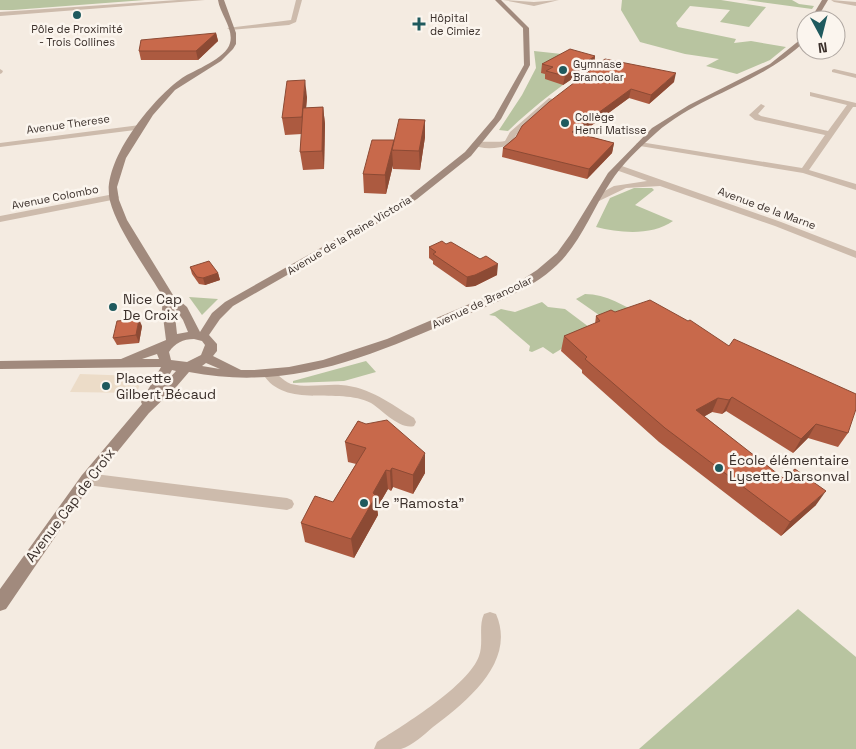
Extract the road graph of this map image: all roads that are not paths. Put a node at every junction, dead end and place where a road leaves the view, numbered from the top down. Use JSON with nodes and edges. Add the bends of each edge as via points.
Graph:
{"nodes":[{"id":1,"x":202,"y":0,"type":"edge"},
{"id":2,"x":222,"y":0,"type":"edge"},
{"id":3,"x":300,"y":0,"type":"edge"},
{"id":4,"x":498,"y":0,"type":"edge"},
{"id":5,"x":506,"y":0,"type":"edge"},
{"id":6,"x":556,"y":0,"type":"edge"},
{"id":7,"x":834,"y":0,"type":"edge"},
{"id":8,"x":856,"y":4,"type":"edge"},
{"id":9,"x":0,"y":14,"type":"edge"},
{"id":10,"x":8,"y":14,"type":"junction"},
{"id":11,"x":3,"y":21,"type":"dead end"},
{"id":12,"x":230,"y":28,"type":"junction"},
{"id":13,"x":796,"y":45,"type":"edge"},
{"id":14,"x":834,"y":71,"type":"dead end"},
{"id":15,"x":856,"y":76,"type":"edge"},
{"id":16,"x":561,"y":94,"type":"edge"},
{"id":17,"x":813,"y":94,"type":"dead end"},
{"id":18,"x":854,"y":104,"type":"edge"},
{"id":19,"x":761,"y":106,"type":"dead end"},
{"id":20,"x":140,"y":127,"type":"junction"},
{"id":21,"x":830,"y":134,"type":"junction"},
{"id":22,"x":476,"y":144,"type":"junction"},
{"id":23,"x":640,"y":144,"type":"junction"},
{"id":24,"x":0,"y":145,"type":"edge"},
{"id":25,"x":619,"y":168,"type":"junction"},
{"id":26,"x":804,"y":171,"type":"junction"},
{"id":27,"x":669,"y":185,"type":"junction"},
{"id":28,"x":856,"y":187,"type":"edge"},
{"id":29,"x":114,"y":197,"type":"junction"},
{"id":30,"x":596,"y":200,"type":"junction"},
{"id":31,"x":0,"y":219,"type":"edge"},
{"id":32,"x":856,"y":255,"type":"edge"},
{"id":33,"x":169,"y":296,"type":"junction"},
{"id":34,"x":199,"y":335,"type":"junction"},
{"id":35,"x":169,"y":344,"type":"junction"},
{"id":36,"x":206,"y":358,"type":"junction"},
{"id":37,"x":116,"y":364,"type":"junction"},
{"id":38,"x":168,"y":364,"type":"junction"},
{"id":39,"x":0,"y":365,"type":"edge"},
{"id":40,"x":186,"y":367,"type":"junction"},
{"id":41,"x":246,"y":374,"type":"junction"},
{"id":42,"x":269,"y":374,"type":"junction"},
{"id":43,"x":144,"y":410,"type":"junction"},
{"id":44,"x":409,"y":422,"type":"dead end"},
{"id":45,"x":87,"y":479,"type":"junction"},
{"id":46,"x":287,"y":504,"type":"dead end"},
{"id":47,"x":6,"y":584,"type":"edge"},
{"id":48,"x":0,"y":603,"type":"edge"},
{"id":49,"x":490,"y":620,"type":"dead end"},
{"id":50,"x":384,"y":749,"type":"edge"}],
"edges":[{"from":1,"to":10,"type":"street"},
{"from":2,"to":12,"type":"street"},
{"from":3,"to":12,"type":"street","via":[[294,21]]},
{"from":4,"to":22,"type":"street","name":"Avenue de la Reine Victoria","via":[[526,28],[527,65],[497,119]]},
{"from":5,"to":6,"type":"street","via":[[534,4]]},
{"from":7,"to":8,"type":"street"},
{"from":9,"to":10,"type":"street"},
{"from":10,"to":11,"type":"street"},
{"from":12,"to":20,"type":"street","via":[[233,40],[230,50],[176,86]]},
{"from":13,"to":23,"type":"street","name":"Avenue de Brancolar","via":[[771,65],[677,114]]},
{"from":14,"to":15,"type":"street"},
{"from":16,"to":22,"type":"street","via":[[513,134],[508,143],[494,146]]},
{"from":17,"to":18,"type":"street"},
{"from":18,"to":21,"type":"street"},
{"from":19,"to":21,"type":"street","via":[[753,115],[758,118]]},
{"from":20,"to":24,"type":"street","name":"Avenue Therese"},
{"from":20,"to":29,"type":"street","via":[[118,172]]},
{"from":21,"to":26,"type":"street"},
{"from":22,"to":34,"type":"street","name":"Avenue de la Reine Victoria","via":[[450,169],[389,213],[229,304]]},
{"from":23,"to":25,"type":"street","name":"Avenue de Brancolar"},
{"from":23,"to":26,"type":"street"},
{"from":25,"to":27,"type":"street","name":"Avenue de la Marne"},
{"from":25,"to":30,"type":"street","name":"Avenue de Brancolar"},
{"from":26,"to":28,"type":"street"},
{"from":27,"to":30,"type":"street","name":"Avenue de la Marne","via":[[624,185]]},
{"from":27,"to":32,"type":"street","name":"Avenue de la Marne"},
{"from":29,"to":31,"type":"street","name":"Avenue Colombo"},
{"from":29,"to":33,"type":"street","via":[[122,220]]},
{"from":30,"to":42,"type":"street","name":"Avenue de Brancolar","via":[[568,247],[542,271],[514,289],[391,343]]},
{"from":33,"to":34,"type":"street"},
{"from":33,"to":35,"type":"street"},
{"from":34,"to":35,"type":"street","via":[[183,336]]},
{"from":34,"to":36,"type":"street","via":[[210,341],[212,347]]},
{"from":35,"to":37,"type":"street"},
{"from":35,"to":38,"type":"street","via":[[162,355]]},
{"from":36,"to":40,"type":"street"},
{"from":36,"to":41,"type":"street","name":"Avenue de Brancolar"},
{"from":37,"to":38,"type":"street"},
{"from":37,"to":39,"type":"street"},
{"from":38,"to":40,"type":"street"},
{"from":38,"to":43,"type":"street","name":"Avenue Cap de Croix"},
{"from":40,"to":41,"type":"street","name":"Avenue de Brancolar","via":[[222,375]]},
{"from":40,"to":43,"type":"street","name":"Avenue Cap de Croix"},
{"from":41,"to":42,"type":"street","name":"Avenue de Brancolar"},
{"from":42,"to":44,"type":"street","via":[[276,384],[285,389],[336,388],[374,398]]},
{"from":43,"to":45,"type":"street","name":"Avenue Cap de Croix"},
{"from":45,"to":46,"type":"street"},
{"from":45,"to":47,"type":"street","name":"Avenue Cap de Croix"},
{"from":47,"to":48,"type":"street","name":"Avenue Cap de Croix"},
{"from":49,"to":50,"type":"street","via":[[492,641],[483,668],[466,688],[406,736]]}]}
